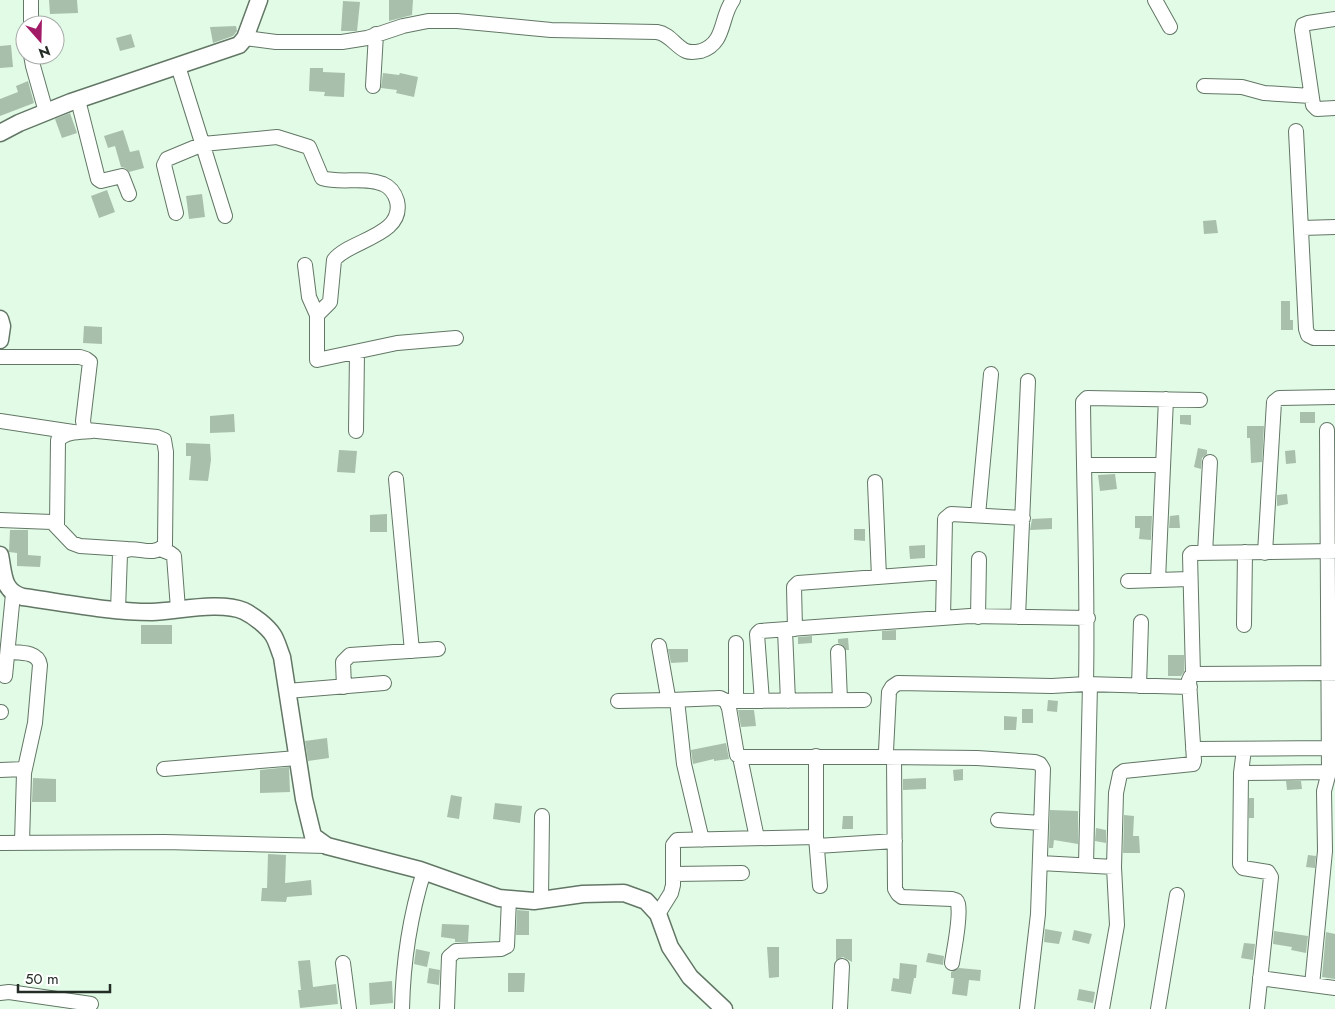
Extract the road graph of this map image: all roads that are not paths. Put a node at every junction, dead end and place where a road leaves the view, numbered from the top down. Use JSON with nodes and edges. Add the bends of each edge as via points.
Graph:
{"nodes":[{"id":1,"x":31,"y":0,"type":"edge"},
{"id":2,"x":260,"y":0,"type":"edge"},
{"id":3,"x":733,"y":0,"type":"edge"},
{"id":4,"x":1155,"y":0,"type":"edge"},
{"id":5,"x":31,"y":15,"type":"edge"},
{"id":6,"x":1335,"y":19,"type":"edge"},
{"id":7,"x":1170,"y":27,"type":"dead end"},
{"id":8,"x":376,"y":34,"type":"junction"},
{"id":9,"x":245,"y":38,"type":"junction"},
{"id":10,"x":33,"y":65,"type":"edge"},
{"id":11,"x":178,"y":66,"type":"junction"},
{"id":12,"x":374,"y":86,"type":"dead end"},
{"id":13,"x":1204,"y":86,"type":"dead end"},
{"id":14,"x":1311,"y":96,"type":"junction"},
{"id":15,"x":78,"y":100,"type":"junction"},
{"id":16,"x":1335,"y":108,"type":"edge"},
{"id":17,"x":46,"y":112,"type":"junction"},
{"id":18,"x":1296,"y":131,"type":"dead end"},
{"id":19,"x":0,"y":133,"type":"edge"},
{"id":20,"x":202,"y":139,"type":"junction"},
{"id":21,"x":129,"y":194,"type":"dead end"},
{"id":22,"x":176,"y":213,"type":"dead end"},
{"id":23,"x":225,"y":216,"type":"dead end"},
{"id":24,"x":1335,"y":227,"type":"edge"},
{"id":25,"x":1302,"y":228,"type":"junction"},
{"id":26,"x":305,"y":265,"type":"dead end"},
{"id":27,"x":317,"y":315,"type":"junction"},
{"id":28,"x":0,"y":319,"type":"edge"},
{"id":29,"x":456,"y":338,"type":"dead end"},
{"id":30,"x":1335,"y":338,"type":"edge"},
{"id":31,"x":0,"y":340,"type":"edge"},
{"id":32,"x":357,"y":352,"type":"junction"},
{"id":33,"x":0,"y":357,"type":"edge"},
{"id":34,"x":991,"y":374,"type":"dead end"},
{"id":35,"x":1028,"y":381,"type":"dead end"},
{"id":36,"x":1335,"y":397,"type":"edge"},
{"id":37,"x":1166,"y":399,"type":"junction"},
{"id":38,"x":1200,"y":400,"type":"dead end"},
{"id":39,"x":0,"y":421,"type":"edge"},
{"id":40,"x":1327,"y":430,"type":"dead end"},
{"id":41,"x":92,"y":431,"type":"junction"},
{"id":42,"x":356,"y":431,"type":"dead end"},
{"id":43,"x":75,"y":433,"type":"junction"},
{"id":44,"x":1210,"y":462,"type":"dead end"},
{"id":45,"x":1084,"y":465,"type":"junction"},
{"id":46,"x":1164,"y":465,"type":"junction"},
{"id":47,"x":396,"y":479,"type":"dead end"},
{"id":48,"x":875,"y":482,"type":"dead end"},
{"id":49,"x":978,"y":515,"type":"junction"},
{"id":50,"x":1023,"y":518,"type":"junction"},
{"id":51,"x":0,"y":520,"type":"edge"},
{"id":52,"x":57,"y":526,"type":"junction"},
{"id":53,"x":127,"y":549,"type":"junction"},
{"id":54,"x":160,"y":550,"type":"junction"},
{"id":55,"x":1332,"y":551,"type":"edge"},
{"id":56,"x":1245,"y":552,"type":"junction"},
{"id":57,"x":1206,"y":553,"type":"junction"},
{"id":58,"x":1266,"y":553,"type":"junction"},
{"id":59,"x":0,"y":555,"type":"edge"},
{"id":60,"x":979,"y":559,"type":"dead end"},
{"id":61,"x":944,"y":572,"type":"junction"},
{"id":62,"x":879,"y":577,"type":"junction"},
{"id":63,"x":1189,"y":579,"type":"junction"},
{"id":64,"x":1158,"y":580,"type":"junction"},
{"id":65,"x":1128,"y":581,"type":"dead end"},
{"id":66,"x":13,"y":594,"type":"junction"},
{"id":67,"x":178,"y":609,"type":"junction"},
{"id":68,"x":118,"y":610,"type":"junction"},
{"id":69,"x":978,"y":616,"type":"junction"},
{"id":70,"x":1018,"y":617,"type":"junction"},
{"id":71,"x":944,"y":618,"type":"junction"},
{"id":72,"x":1088,"y":618,"type":"junction"},
{"id":73,"x":1141,"y":622,"type":"dead end"},
{"id":74,"x":1244,"y":625,"type":"dead end"},
{"id":75,"x":790,"y":629,"type":"junction"},
{"id":76,"x":736,"y":643,"type":"dead end"},
{"id":77,"x":659,"y":646,"type":"dead end"},
{"id":78,"x":438,"y":650,"type":"dead end"},
{"id":79,"x":412,"y":651,"type":"junction"},
{"id":80,"x":8,"y":652,"type":"junction"},
{"id":81,"x":838,"y":652,"type":"dead end"},
{"id":82,"x":1332,"y":673,"type":"edge"},
{"id":83,"x":6,"y":676,"type":"dead end"},
{"id":84,"x":1191,"y":681,"type":"junction"},
{"id":85,"x":384,"y":684,"type":"dead end"},
{"id":86,"x":1088,"y":684,"type":"junction"},
{"id":87,"x":1139,"y":686,"type":"junction"},
{"id":88,"x":344,"y":687,"type":"junction"},
{"id":89,"x":287,"y":691,"type":"junction"},
{"id":90,"x":674,"y":700,"type":"junction"},
{"id":91,"x":840,"y":700,"type":"junction"},
{"id":92,"x":864,"y":700,"type":"dead end"},
{"id":93,"x":618,"y":701,"type":"dead end"},
{"id":94,"x":731,"y":701,"type":"junction"},
{"id":95,"x":762,"y":701,"type":"junction"},
{"id":96,"x":788,"y":701,"type":"junction"},
{"id":97,"x":1329,"y":748,"type":"junction"},
{"id":98,"x":1193,"y":749,"type":"junction"},
{"id":99,"x":1244,"y":749,"type":"junction"},
{"id":100,"x":816,"y":756,"type":"junction"},
{"id":101,"x":740,"y":757,"type":"junction"},
{"id":102,"x":890,"y":757,"type":"junction"},
{"id":103,"x":297,"y":758,"type":"junction"},
{"id":104,"x":164,"y":768,"type":"dead end"},
{"id":105,"x":25,"y":769,"type":"junction"},
{"id":106,"x":0,"y":770,"type":"edge"},
{"id":107,"x":1241,"y":772,"type":"junction"},
{"id":108,"x":1329,"y":772,"type":"junction"},
{"id":109,"x":542,"y":816,"type":"dead end"},
{"id":110,"x":998,"y":820,"type":"dead end"},
{"id":111,"x":1041,"y":823,"type":"junction"},
{"id":112,"x":757,"y":838,"type":"junction"},
{"id":113,"x":702,"y":840,"type":"junction"},
{"id":114,"x":817,"y":841,"type":"junction"},
{"id":115,"x":895,"y":841,"type":"junction"},
{"id":116,"x":22,"y":842,"type":"junction"},
{"id":117,"x":0,"y":843,"type":"edge"},
{"id":118,"x":327,"y":846,"type":"junction"},
{"id":119,"x":1040,"y":863,"type":"junction"},
{"id":120,"x":1086,"y":865,"type":"junction"},
{"id":121,"x":1114,"y":867,"type":"junction"},
{"id":122,"x":424,"y":871,"type":"junction"},
{"id":123,"x":742,"y":872,"type":"dead end"},
{"id":124,"x":674,"y":874,"type":"junction"},
{"id":125,"x":820,"y":886,"type":"dead end"},
{"id":126,"x":1177,"y":895,"type":"dead end"},
{"id":127,"x":508,"y":899,"type":"junction"},
{"id":128,"x":542,"y":900,"type":"junction"},
{"id":129,"x":658,"y":914,"type":"junction"},
{"id":130,"x":952,"y":963,"type":"dead end"},
{"id":131,"x":343,"y":964,"type":"dead end"},
{"id":132,"x":842,"y":966,"type":"dead end"},
{"id":133,"x":1260,"y":978,"type":"junction"},
{"id":134,"x":1312,"y":985,"type":"junction"},
{"id":135,"x":1335,"y":988,"type":"edge"},
{"id":136,"x":0,"y":993,"type":"edge"},
{"id":137,"x":90,"y":1004,"type":"dead end"},
{"id":138,"x":349,"y":1009,"type":"edge"},
{"id":139,"x":402,"y":1009,"type":"edge"},
{"id":140,"x":447,"y":1009,"type":"edge"},
{"id":141,"x":724,"y":1009,"type":"edge"},
{"id":142,"x":840,"y":1009,"type":"edge"},
{"id":143,"x":1027,"y":1009,"type":"edge"},
{"id":144,"x":1102,"y":1009,"type":"edge"},
{"id":145,"x":1158,"y":1009,"type":"edge"},
{"id":146,"x":1257,"y":1009,"type":"edge"}],
"edges":[{"from":1,"to":5,"type":"street"},
{"from":2,"to":9,"type":"street"},
{"from":3,"to":8,"type":"street","via":[[719,37],[700,52],[685,50],[666,34],[657,32],[550,30],[457,20],[428,21]]},
{"from":4,"to":7,"type":"street"},
{"from":6,"to":14,"type":"street","via":[[1303,25]]},
{"from":8,"to":9,"type":"street","via":[[356,40],[324,42]]},
{"from":8,"to":12,"type":"street"},
{"from":9,"to":11,"type":"street","via":[[239,45]]},
{"from":10,"to":17,"type":"street"},
{"from":11,"to":15,"type":"street"},
{"from":11,"to":20,"type":"street"},
{"from":13,"to":14,"type":"street","via":[[1242,87],[1264,93]]},
{"from":14,"to":16,"type":"street","via":[[1315,108]]},
{"from":15,"to":17,"type":"street"},
{"from":15,"to":21,"type":"street","via":[[98,179],[122,176]]},
{"from":17,"to":19,"type":"street"},
{"from":18,"to":25,"type":"street"},
{"from":20,"to":22,"type":"street","via":[[164,161]]},
{"from":20,"to":23,"type":"street"},
{"from":20,"to":27,"type":"street","via":[[282,138],[309,147],[322,178],[373,181],[394,193],[398,209],[392,223],[334,260],[330,302]]},
{"from":24,"to":25,"type":"street"},
{"from":25,"to":30,"type":"street","via":[[1306,329],[1314,338]]},
{"from":26,"to":27,"type":"street","via":[[309,296]]},
{"from":27,"to":32,"type":"street","via":[[317,360]]},
{"from":28,"to":31,"type":"street"},
{"from":29,"to":32,"type":"street","via":[[396,343]]},
{"from":32,"to":42,"type":"street"},
{"from":33,"to":41,"type":"street","via":[[80,357],[90,362],[84,426]]},
{"from":34,"to":49,"type":"street"},
{"from":35,"to":50,"type":"street"},
{"from":36,"to":58,"type":"street","via":[[1279,398],[1274,402]]},
{"from":37,"to":38,"type":"street"},
{"from":37,"to":45,"type":"street","via":[[1085,400]]},
{"from":37,"to":46,"type":"street"},
{"from":39,"to":43,"type":"street"},
{"from":40,"to":55,"type":"street"},
{"from":41,"to":43,"type":"street"},
{"from":41,"to":54,"type":"street","via":[[164,440],[166,540]]},
{"from":43,"to":52,"type":"street","via":[[58,440]]},
{"from":44,"to":57,"type":"street"},
{"from":45,"to":46,"type":"street"},
{"from":45,"to":72,"type":"street"},
{"from":46,"to":64,"type":"street"},
{"from":47,"to":79,"type":"street"},
{"from":48,"to":62,"type":"street"},
{"from":49,"to":50,"type":"street"},
{"from":49,"to":61,"type":"street","via":[[951,514],[945,519]]},
{"from":50,"to":70,"type":"street"},
{"from":51,"to":52,"type":"street","via":[[52,522]]},
{"from":52,"to":53,"type":"street","via":[[72,543],[80,546]]},
{"from":53,"to":54,"type":"street"},
{"from":53,"to":68,"type":"street","via":[[120,554]]},
{"from":54,"to":67,"type":"street","via":[[174,556]]},
{"from":55,"to":58,"type":"street"},
{"from":55,"to":82,"type":"street"},
{"from":56,"to":57,"type":"street"},
{"from":56,"to":58,"type":"street"},
{"from":56,"to":74,"type":"street"},
{"from":57,"to":63,"type":"street","via":[[1190,555]]},
{"from":59,"to":66,"type":"street","via":[[6,584]]},
{"from":60,"to":69,"type":"street"},
{"from":61,"to":62,"type":"street"},
{"from":61,"to":71,"type":"street"},
{"from":62,"to":75,"type":"street","via":[[795,584]]},
{"from":63,"to":64,"type":"street"},
{"from":63,"to":84,"type":"street"},
{"from":64,"to":65,"type":"street"},
{"from":66,"to":68,"type":"street"},
{"from":66,"to":80,"type":"street"},
{"from":67,"to":68,"type":"street","via":[[154,612]]},
{"from":67,"to":89,"type":"street","via":[[222,607],[243,611],[259,621],[273,636],[282,657]]},
{"from":69,"to":70,"type":"street"},
{"from":69,"to":71,"type":"street"},
{"from":70,"to":72,"type":"street"},
{"from":71,"to":75,"type":"street"},
{"from":72,"to":86,"type":"street"},
{"from":73,"to":87,"type":"street"},
{"from":75,"to":95,"type":"street","via":[[758,634]]},
{"from":75,"to":96,"type":"street"},
{"from":76,"to":94,"type":"street"},
{"from":77,"to":90,"type":"street","via":[[666,693]]},
{"from":78,"to":79,"type":"street"},
{"from":79,"to":88,"type":"street","via":[[350,656],[343,662]]},
{"from":80,"to":83,"type":"street"},
{"from":80,"to":105,"type":"street","via":[[35,655],[40,659],[35,724]]},
{"from":81,"to":91,"type":"street"},
{"from":82,"to":84,"type":"street","via":[[1195,674]]},
{"from":82,"to":97,"type":"street"},
{"from":84,"to":87,"type":"street"},
{"from":84,"to":98,"type":"street"},
{"from":85,"to":88,"type":"street"},
{"from":86,"to":87,"type":"street"},
{"from":86,"to":102,"type":"street","via":[[898,683],[889,692],[886,751]]},
{"from":86,"to":120,"type":"street"},
{"from":88,"to":89,"type":"street"},
{"from":89,"to":103,"type":"street"},
{"from":90,"to":93,"type":"street"},
{"from":90,"to":94,"type":"street","via":[[720,698]]},
{"from":90,"to":113,"type":"street","via":[[684,764]]},
{"from":91,"to":92,"type":"street"},
{"from":91,"to":96,"type":"street"},
{"from":94,"to":95,"type":"street"},
{"from":94,"to":101,"type":"street","via":[[729,708]]},
{"from":95,"to":96,"type":"street"},
{"from":97,"to":99,"type":"street"},
{"from":97,"to":108,"type":"street"},
{"from":98,"to":99,"type":"street"},
{"from":98,"to":121,"type":"street","via":[[1194,761],[1189,766],[1120,774],[1116,793]]},
{"from":99,"to":107,"type":"street"},
{"from":100,"to":101,"type":"street"},
{"from":100,"to":102,"type":"street"},
{"from":100,"to":114,"type":"street"},
{"from":101,"to":112,"type":"street"},
{"from":102,"to":111,"type":"street","via":[[977,758],[1040,764],[1043,769]]},
{"from":102,"to":115,"type":"street"},
{"from":103,"to":104,"type":"street"},
{"from":103,"to":118,"type":"street","via":[[313,836]]},
{"from":105,"to":106,"type":"street"},
{"from":105,"to":116,"type":"street"},
{"from":107,"to":108,"type":"street"},
{"from":107,"to":133,"type":"street","via":[[1240,864],[1243,868],[1268,872],[1271,877]]},
{"from":108,"to":134,"type":"street","via":[[1324,790],[1325,851]]},
{"from":109,"to":128,"type":"street"},
{"from":110,"to":111,"type":"street"},
{"from":111,"to":119,"type":"street"},
{"from":112,"to":113,"type":"street"},
{"from":112,"to":114,"type":"street"},
{"from":113,"to":124,"type":"street","via":[[674,842]]},
{"from":114,"to":115,"type":"street"},
{"from":114,"to":125,"type":"street"},
{"from":115,"to":130,"type":"street","via":[[895,890],[898,894],[902,897],[952,899],[958,904]]},
{"from":116,"to":117,"type":"street"},
{"from":116,"to":118,"type":"street"},
{"from":118,"to":122,"type":"street"},
{"from":119,"to":120,"type":"street"},
{"from":119,"to":143,"type":"street","via":[[1038,914]]},
{"from":120,"to":121,"type":"street"},
{"from":121,"to":144,"type":"street","via":[[1117,924]]},
{"from":122,"to":127,"type":"street"},
{"from":122,"to":139,"type":"street","via":[[407,944]]},
{"from":123,"to":124,"type":"street"},
{"from":124,"to":129,"type":"street","via":[[671,894]]},
{"from":126,"to":145,"type":"street"},
{"from":127,"to":128,"type":"street"},
{"from":127,"to":140,"type":"street","via":[[507,946],[456,951],[449,957]]},
{"from":128,"to":129,"type":"street","via":[[624,893],[646,901]]},
{"from":129,"to":141,"type":"street","via":[[670,947],[690,977]]},
{"from":131,"to":138,"type":"street"},
{"from":132,"to":142,"type":"street"},
{"from":133,"to":134,"type":"street"},
{"from":133,"to":146,"type":"street"},
{"from":134,"to":135,"type":"street"},
{"from":136,"to":137,"type":"street"}]}
